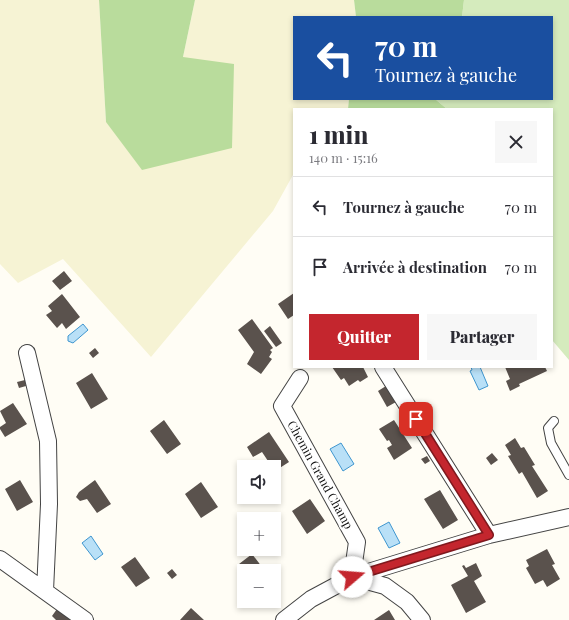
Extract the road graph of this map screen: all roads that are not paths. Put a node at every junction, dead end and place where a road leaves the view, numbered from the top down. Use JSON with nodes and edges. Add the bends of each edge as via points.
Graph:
{"nodes":[{"id":1,"x":27,"y":353,"type":"dead end"},
{"id":2,"x":384,"y":368,"type":"edge"},
{"id":3,"x":300,"y":378,"type":"dead end"},
{"id":4,"x":554,"y":421,"type":"dead end"},
{"id":5,"x":569,"y":476,"type":"edge"},
{"id":6,"x":569,"y":517,"type":"edge"},
{"id":7,"x":489,"y":535,"type":"junction"},
{"id":8,"x":0,"y":559,"type":"edge"},
{"id":9,"x":352,"y":577,"type":"junction"},
{"id":10,"x":45,"y":591,"type":"junction"},
{"id":11,"x":85,"y":620,"type":"edge"},
{"id":12,"x":284,"y":620,"type":"edge"},
{"id":13,"x":422,"y":620,"type":"edge"}],
"edges":[{"from":1,"to":10,"type":"street","via":[[48,440],[49,504]]},
{"from":2,"to":7,"type":"street"},
{"from":3,"to":9,"type":"street","name":"Chemin Grand Champ","via":[[282,406],[357,542]]},
{"from":4,"to":5,"type":"lane","via":[[548,428],[551,443]]},
{"from":6,"to":7,"type":"street"},
{"from":7,"to":9,"type":"street"},
{"from":8,"to":10,"type":"street"},
{"from":9,"to":12,"type":"street","via":[[311,599]]},
{"from":9,"to":13,"type":"street","via":[[385,586],[407,602]]},
{"from":10,"to":11,"type":"street"}]}
